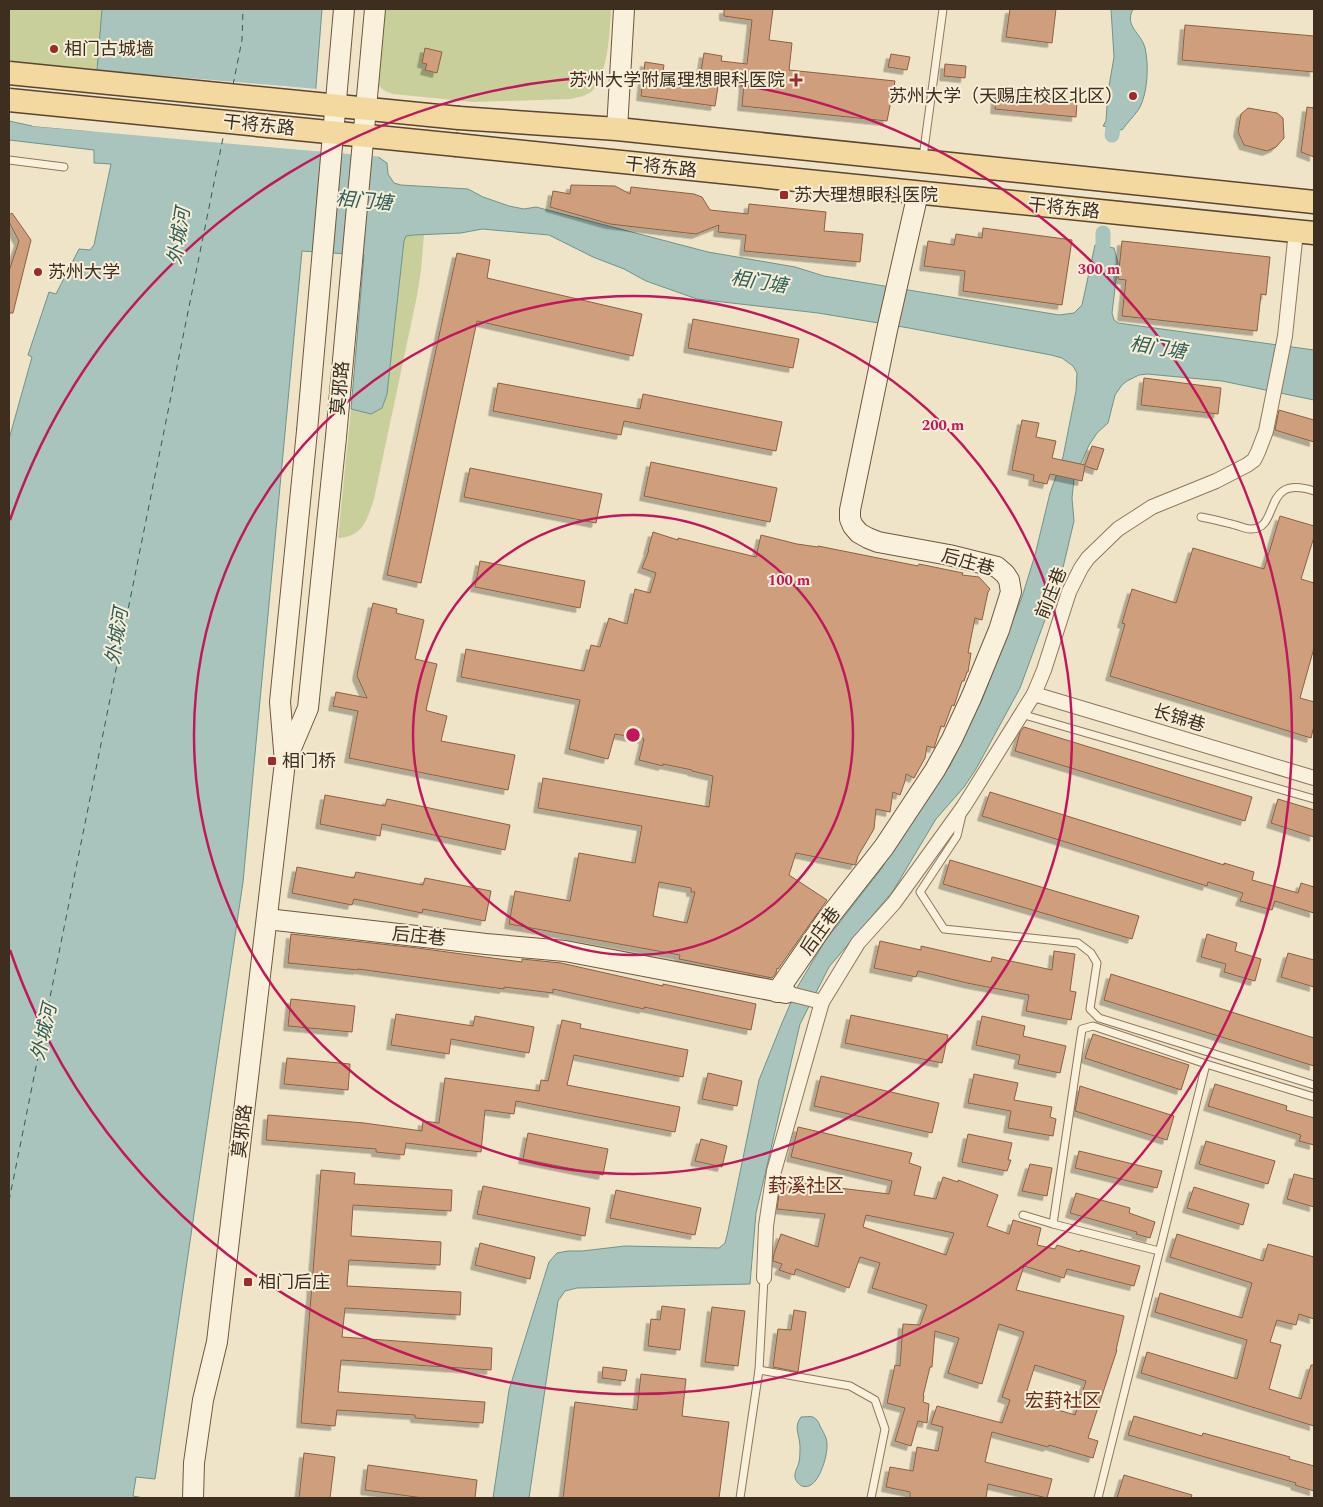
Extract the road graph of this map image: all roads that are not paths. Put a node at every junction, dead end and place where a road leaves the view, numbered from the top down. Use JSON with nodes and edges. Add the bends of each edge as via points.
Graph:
{"nodes":[{"id":1,"x":344,"y":9,"type":"edge"},
{"id":2,"x":375,"y":9,"type":"edge"},
{"id":3,"x":624,"y":9,"type":"edge"},
{"id":4,"x":943,"y":9,"type":"edge"},
{"id":5,"x":9,"y":73,"type":"edge"},
{"id":6,"x":9,"y":100,"type":"edge"},
{"id":7,"x":617,"y":129,"type":"junction"},
{"id":8,"x":9,"y":160,"type":"edge"},
{"id":9,"x":922,"y":161,"type":"junction"},
{"id":10,"x":64,"y":167,"type":"dead end"},
{"id":11,"x":918,"y":193,"type":"junction"},
{"id":12,"x":1314,"y":202,"type":"edge"},
{"id":13,"x":1305,"y":232,"type":"edge"},
{"id":14,"x":1314,"y":491,"type":"edge"},
{"id":15,"x":1200,"y":516,"type":"dead end"},
{"id":16,"x":1034,"y":694,"type":"junction"},
{"id":17,"x":1021,"y":714,"type":"junction"},
{"id":18,"x":285,"y":762,"type":"junction"},
{"id":19,"x":1314,"y":778,"type":"edge"},
{"id":20,"x":1314,"y":799,"type":"edge"},
{"id":21,"x":964,"y":806,"type":"junction"},
{"id":22,"x":267,"y":919,"type":"junction"},
{"id":23,"x":782,"y":993,"type":"junction"},
{"id":24,"x":822,"y":1002,"type":"junction"},
{"id":25,"x":1206,"y":1064,"type":"junction"},
{"id":26,"x":1314,"y":1085,"type":"edge"},
{"id":27,"x":1314,"y":1097,"type":"edge"},
{"id":28,"x":1023,"y":1215,"type":"dead end"},
{"id":29,"x":1053,"y":1224,"type":"junction"},
{"id":30,"x":1160,"y":1251,"type":"junction"},
{"id":31,"x":764,"y":1278,"type":"joint"},
{"id":32,"x":759,"y":1370,"type":"junction"},
{"id":33,"x":193,"y":1498,"type":"edge"},
{"id":34,"x":740,"y":1498,"type":"edge"},
{"id":35,"x":871,"y":1498,"type":"edge"},
{"id":36,"x":1098,"y":1498,"type":"edge"}],
"edges":[{"from":1,"to":18,"type":"main road","name":"莫邪路","bridge":true,"via":[[280,702]]},
{"from":2,"to":18,"type":"main road","name":"莫邪路","bridge":true,"via":[[308,708]]},
{"from":3,"to":7,"type":"main road"},
{"from":4,"to":9,"type":"lane"},
{"from":5,"to":7,"type":"main road","name":"干将东路","bridge":true,"via":[[459,118]]},
{"from":6,"to":11,"type":"main road","name":"干将东路","bridge":true},
{"from":7,"to":9,"type":"main road","name":"干将东路"},
{"from":8,"to":10,"type":"lane"},
{"from":9,"to":12,"type":"main road","name":"干将东路"},
{"from":11,"to":13,"type":"main road","name":"干将东路"},
{"from":11,"to":23,"type":"main road","name":"后庄巷","via":[[850,519],[859,533],[878,542],[997,567],[1009,580],[1010,592],[999,630],[971,698],[935,770],[884,847],[826,921]]},
{"from":13,"to":16,"type":"street","name":"前庄巷","via":[[1274,397],[1266,431],[1254,460],[1234,473],[1164,501],[1131,519],[1088,558],[1069,592]]},
{"from":14,"to":15,"type":"lane","via":[[1290,487],[1280,492],[1266,521],[1251,529]]},
{"from":16,"to":17,"type":"street","name":"前庄巷"},
{"from":16,"to":19,"type":"street","name":"长锦巷"},
{"from":17,"to":20,"type":"lane"},
{"from":17,"to":21,"type":"street","name":"前庄巷"},
{"from":18,"to":22,"type":"main road","name":"莫邪路"},
{"from":21,"to":24,"type":"street","name":"前庄巷","via":[[894,903],[858,943]]},
{"from":21,"to":26,"type":"lane","via":[[957,836],[920,892],[944,929],[1078,943],[1097,963],[1090,1009],[1100,1018]]},
{"from":22,"to":23,"type":"main road","name":"后庄巷","via":[[565,951]]},
{"from":22,"to":33,"type":"main road","name":"莫邪路","via":[[216,1342],[194,1463]]},
{"from":23,"to":24,"type":"street","name":"后庄巷"},
{"from":24,"to":31,"type":"street","name":"前庄巷","via":[[774,1171],[766,1226]]},
{"from":25,"to":27,"type":"lane"},
{"from":25,"to":29,"type":"lane","via":[[1092,1026],[1082,1029]]},
{"from":25,"to":30,"type":"lane"},
{"from":28,"to":29,"type":"lane"},
{"from":29,"to":30,"type":"lane"},
{"from":30,"to":36,"type":"lane"},
{"from":31,"to":32,"type":"lane"},
{"from":32,"to":34,"type":"lane"},
{"from":32,"to":35,"type":"lane","via":[[850,1386],[875,1400],[884,1429]]}]}
